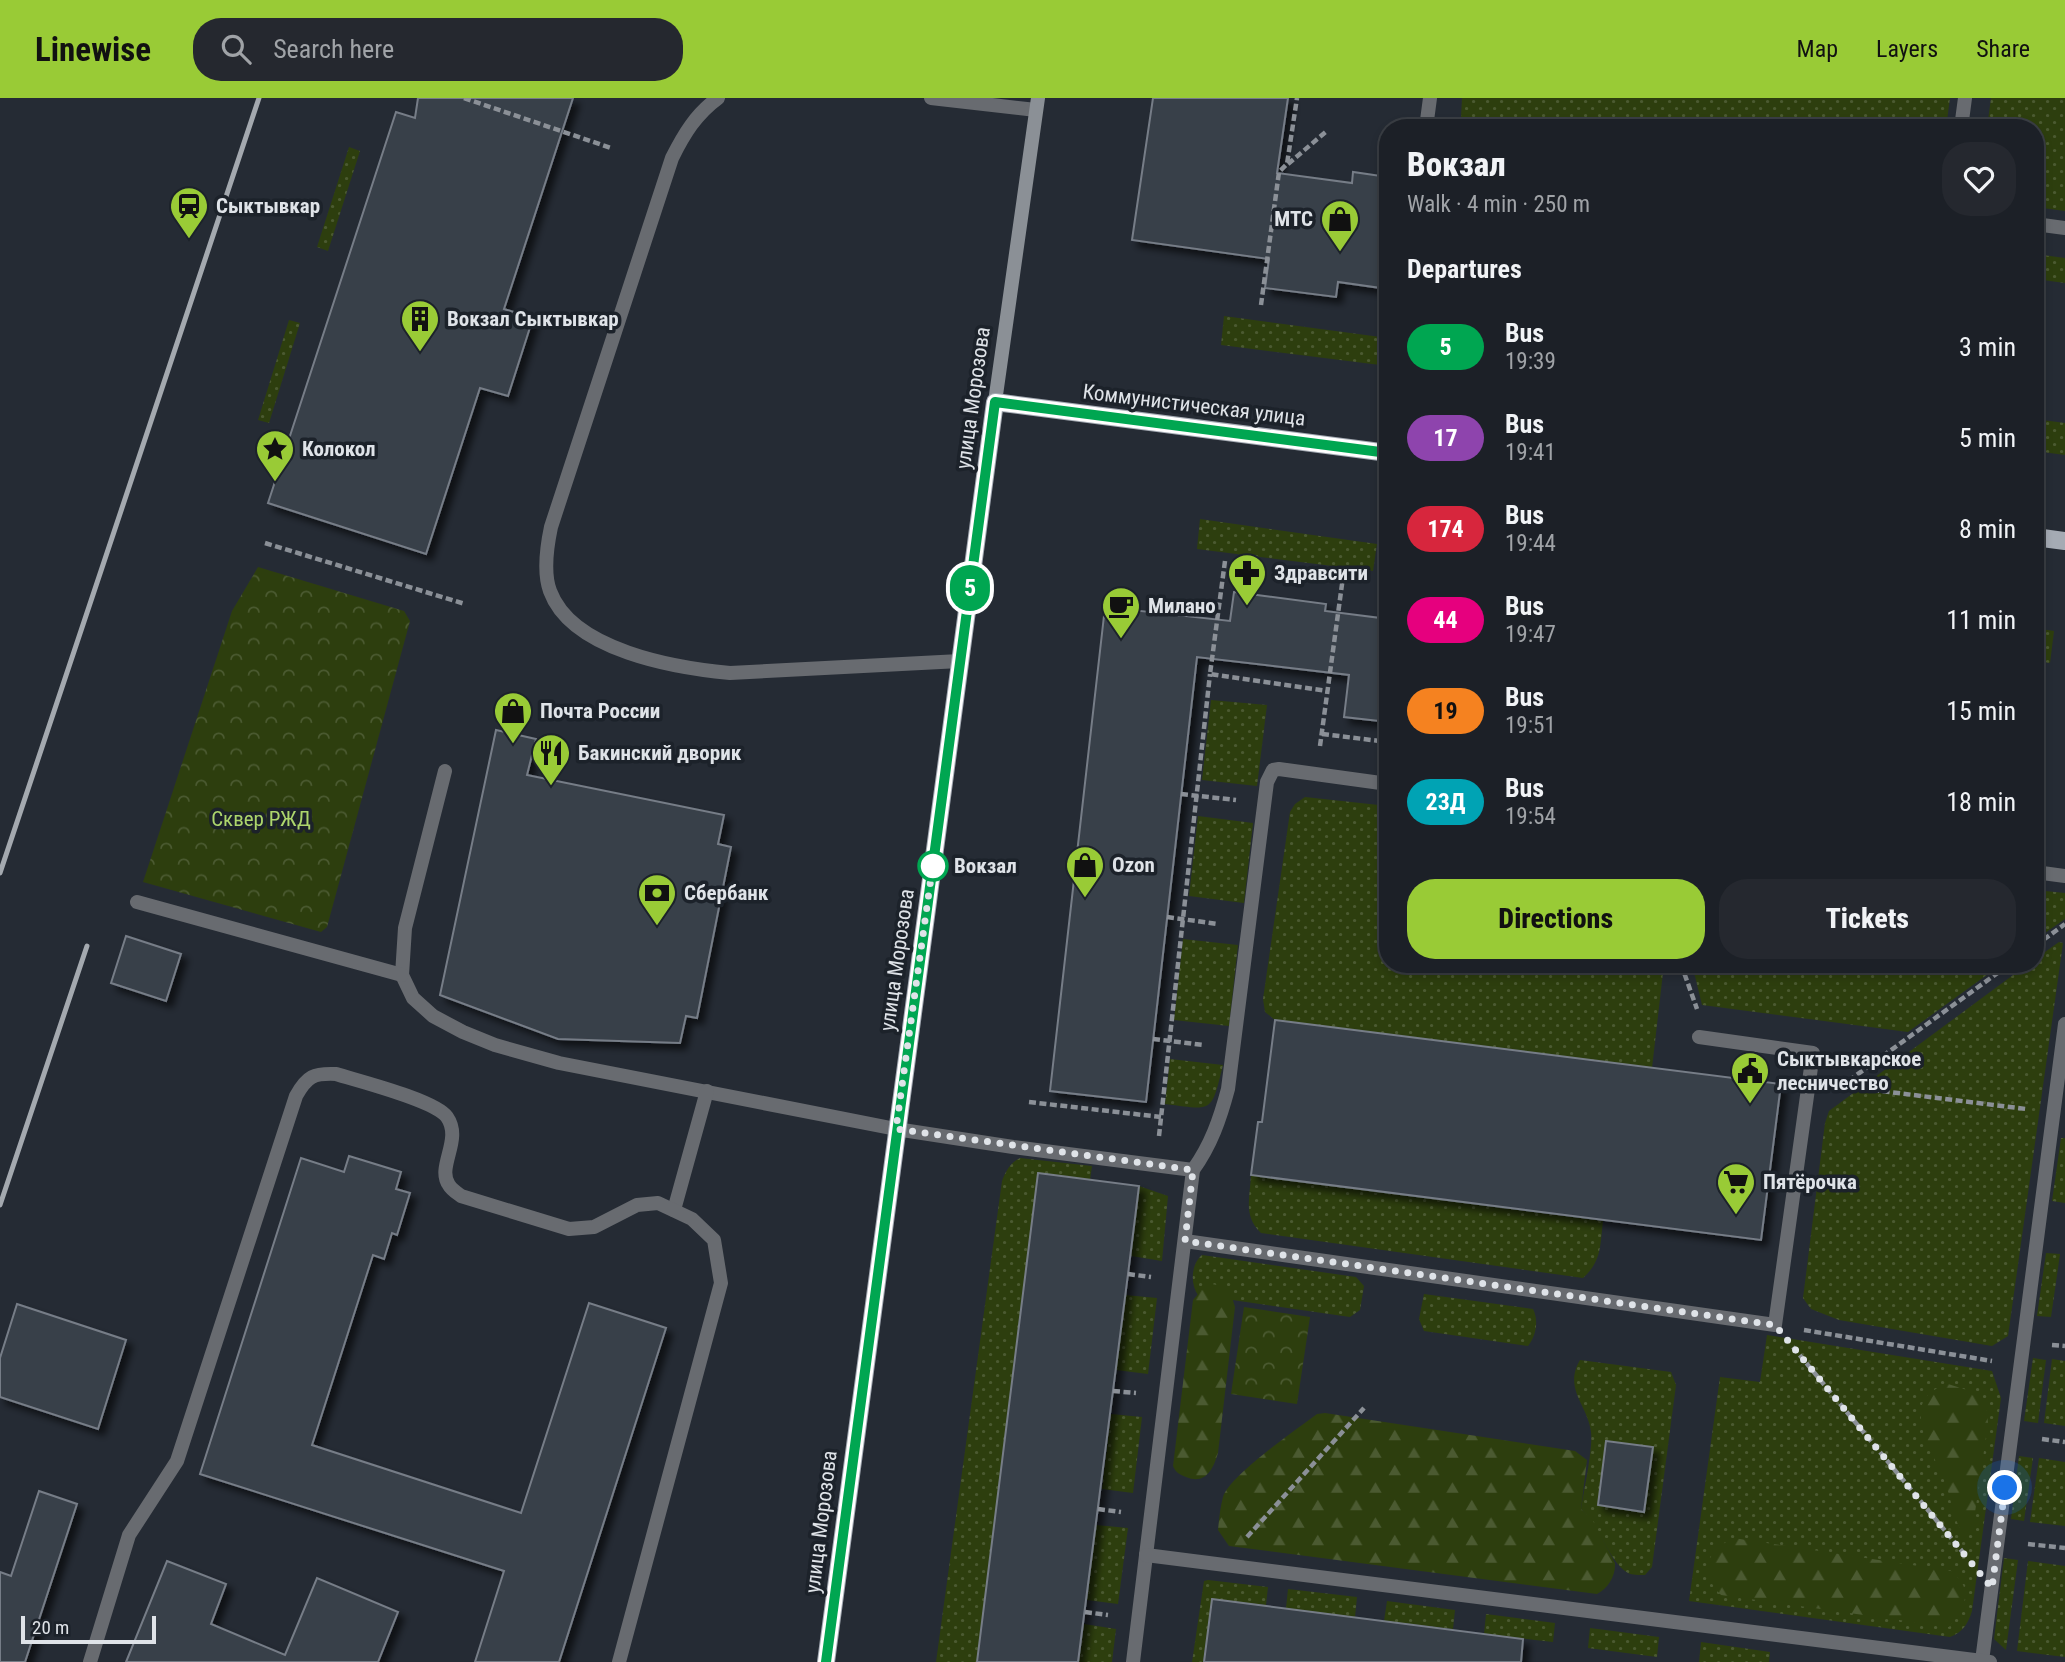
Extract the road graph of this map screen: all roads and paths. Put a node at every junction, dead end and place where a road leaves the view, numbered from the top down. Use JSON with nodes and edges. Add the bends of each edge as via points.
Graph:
{"nodes":[{"id":1,"x":464,"y":98,"type":"edge"},
{"id":2,"x":718,"y":98,"type":"edge"},
{"id":3,"x":931,"y":98,"type":"edge"},
{"id":4,"x":1297,"y":98,"type":"edge"},
{"id":5,"x":1430,"y":98,"type":"edge"},
{"id":6,"x":1965,"y":98,"type":"edge"},
{"id":7,"x":1037,"y":104,"type":"edge"},
{"id":8,"x":1427,"y":119,"type":"edge"},
{"id":9,"x":1962,"y":119,"type":"edge"},
{"id":10,"x":1328,"y":130,"type":"dead end"},
{"id":11,"x":611,"y":148,"type":"dead end"},
{"id":12,"x":1287,"y":164,"type":"junction"},
{"id":13,"x":2044,"y":225,"type":"edge"},
{"id":14,"x":2065,"y":228,"type":"edge"},
{"id":15,"x":1261,"y":305,"type":"dead end"},
{"id":16,"x":995,"y":402,"type":"junction"},
{"id":17,"x":1379,"y":452,"type":"edge"},
{"id":18,"x":2044,"y":538,"type":"edge"},
{"id":19,"x":2065,"y":541,"type":"edge"},
{"id":20,"x":265,"y":542,"type":"dead end"},
{"id":21,"x":1225,"y":561,"type":"dead end"},
{"id":22,"x":1343,"y":577,"type":"dead end"},
{"id":23,"x":465,"y":604,"type":"dead end"},
{"id":24,"x":960,"y":661,"type":"junction"},
{"id":25,"x":1210,"y":674,"type":"junction"},
{"id":26,"x":1328,"y":691,"type":"junction"},
{"id":27,"x":1322,"y":734,"type":"junction"},
{"id":28,"x":1379,"y":741,"type":"edge"},
{"id":29,"x":444,"y":771,"type":"dead end"},
{"id":30,"x":1317,"y":774,"type":"junction"},
{"id":31,"x":1379,"y":783,"type":"edge"},
{"id":32,"x":1181,"y":794,"type":"dead end"},
{"id":33,"x":1197,"y":796,"type":"junction"},
{"id":34,"x":1264,"y":804,"type":"junction"},
{"id":35,"x":2044,"y":873,"type":"edge"},
{"id":36,"x":2065,"y":876,"type":"edge"},
{"id":37,"x":137,"y":902,"type":"dead end"},
{"id":38,"x":1167,"y":918,"type":"dead end"},
{"id":39,"x":1183,"y":919,"type":"junction"},
{"id":40,"x":2065,"y":924,"type":"edge"},
{"id":41,"x":1248,"y":927,"type":"junction"},
{"id":42,"x":2044,"y":939,"type":"edge"},
{"id":43,"x":1684,"y":973,"type":"edge"},
{"id":44,"x":1998,"y":973,"type":"edge"},
{"id":45,"x":402,"y":975,"type":"junction"},
{"id":46,"x":2065,"y":1024,"type":"edge"},
{"id":47,"x":1699,"y":1037,"type":"joint"},
{"id":48,"x":1153,"y":1039,"type":"dead end"},
{"id":49,"x":1169,"y":1041,"type":"junction"},
{"id":50,"x":1233,"y":1049,"type":"junction"},
{"id":51,"x":1841,"y":1086,"type":"junction"},
{"id":52,"x":707,"y":1091,"type":"junction"},
{"id":53,"x":1029,"y":1102,"type":"dead end"},
{"id":54,"x":1804,"y":1112,"type":"junction"},
{"id":55,"x":2054,"y":1112,"type":"junction"},
{"id":56,"x":1161,"y":1117,"type":"junction"},
{"id":57,"x":896,"y":1129,"type":"junction"},
{"id":58,"x":1156,"y":1165,"type":"junction"},
{"id":59,"x":1193,"y":1170,"type":"junction"},
{"id":60,"x":674,"y":1210,"type":"junction"},
{"id":61,"x":1185,"y":1241,"type":"junction"},
{"id":62,"x":1775,"y":1325,"type":"junction"},
{"id":63,"x":2021,"y":1366,"type":"junction"},
{"id":64,"x":1364,"y":1408,"type":"dead end"},
{"id":65,"x":1998,"y":1539,"type":"junction"},
{"id":66,"x":2065,"y":1548,"type":"edge"},
{"id":67,"x":1146,"y":1555,"type":"junction"},
{"id":68,"x":1222,"y":1564,"type":"junction"},
{"id":69,"x":1992,"y":1588,"type":"junction"},
{"id":70,"x":1085,"y":1612,"type":"dead end"},
{"id":71,"x":1111,"y":1616,"type":"dead end"},
{"id":72,"x":1986,"y":1661,"type":"edge"},
{"id":73,"x":90,"y":1662,"type":"edge"},
{"id":74,"x":619,"y":1662,"type":"edge"},
{"id":75,"x":826,"y":1662,"type":"edge"},
{"id":76,"x":1133,"y":1662,"type":"edge"}],
"edges":[{"from":1,"to":11,"type":"path"},
{"from":2,"to":24,"type":"street","via":[[685,131],[672,158],[551,527],[547,547],[550,591],[563,613],[618,650],[694,670],[730,673]]},
{"from":3,"to":7,"type":"street"},
{"from":4,"to":12,"type":"path"},
{"from":5,"to":8,"type":"street"},
{"from":6,"to":9,"type":"street"},
{"from":7,"to":16,"type":"main road","name":"улица Морозова"},
{"from":10,"to":12,"type":"path"},
{"from":12,"to":15,"type":"path","via":[[1279,172]]},
{"from":13,"to":14,"type":"street"},
{"from":16,"to":17,"type":"main road","name":"Коммунистическая улица"},
{"from":16,"to":24,"type":"main road","name":"улица Морозова"},
{"from":18,"to":19,"type":"main road"},
{"from":20,"to":23,"type":"path"},
{"from":21,"to":25,"type":"path"},
{"from":22,"to":26,"type":"path"},
{"from":24,"to":57,"type":"main road","name":"улица Морозова"},
{"from":25,"to":26,"type":"path"},
{"from":25,"to":33,"type":"path"},
{"from":26,"to":27,"type":"path"},
{"from":27,"to":28,"type":"path"},
{"from":27,"to":30,"type":"path"},
{"from":29,"to":45,"type":"street","via":[[404,928]]},
{"from":30,"to":31,"type":"street"},
{"from":30,"to":34,"type":"street","via":[[1273,771]]},
{"from":32,"to":33,"type":"path"},
{"from":33,"to":34,"type":"path"},
{"from":33,"to":39,"type":"path"},
{"from":34,"to":41,"type":"street"},
{"from":35,"to":36,"type":"street"},
{"from":37,"to":45,"type":"street"},
{"from":38,"to":39,"type":"path"},
{"from":39,"to":41,"type":"path"},
{"from":39,"to":49,"type":"path"},
{"from":40,"to":42,"type":"path"},
{"from":41,"to":50,"type":"street"},
{"from":43,"to":47,"type":"path","via":[[1700,1019]]},
{"from":44,"to":51,"type":"path"},
{"from":45,"to":52,"type":"street","via":[[413,998],[433,1016],[495,1045],[559,1063]]},
{"from":46,"to":55,"type":"street"},
{"from":47,"to":54,"type":"street","via":[[1813,1053]]},
{"from":48,"to":49,"type":"path"},
{"from":49,"to":50,"type":"path"},
{"from":49,"to":56,"type":"path"},
{"from":50,"to":59,"type":"street","via":[[1220,1121]]},
{"from":51,"to":54,"type":"path"},
{"from":51,"to":55,"type":"path"},
{"from":52,"to":57,"type":"street"},
{"from":52,"to":60,"type":"street"},
{"from":53,"to":56,"type":"path"},
{"from":54,"to":62,"type":"street"},
{"from":55,"to":63,"type":"street"},
{"from":56,"to":58,"type":"path"},
{"from":57,"to":58,"type":"street"},
{"from":57,"to":59,"type":"street"},
{"from":57,"to":75,"type":"main road","name":"улица Морозова"},
{"from":58,"to":59,"type":"street"},
{"from":59,"to":61,"type":"street"},
{"from":60,"to":73,"type":"street","via":[[658,1203],[637,1205],[594,1227],[569,1228],[461,1196],[448,1185],[444,1172],[453,1130],[446,1116],[432,1105],[336,1074],[320,1073],[304,1080],[177,1461],[129,1535]]},
{"from":60,"to":74,"type":"street","via":[[692,1219],[714,1240],[721,1283]]},
{"from":61,"to":62,"type":"street"},
{"from":61,"to":67,"type":"street"},
{"from":62,"to":63,"type":"path"},
{"from":62,"to":69,"type":"path"},
{"from":63,"to":65,"type":"street"},
{"from":64,"to":68,"type":"path"},
{"from":65,"to":66,"type":"path"},
{"from":65,"to":69,"type":"street"},
{"from":67,"to":68,"type":"street"},
{"from":67,"to":76,"type":"street"},
{"from":68,"to":72,"type":"street"},
{"from":69,"to":72,"type":"street"},
{"from":70,"to":71,"type":"path"}]}
